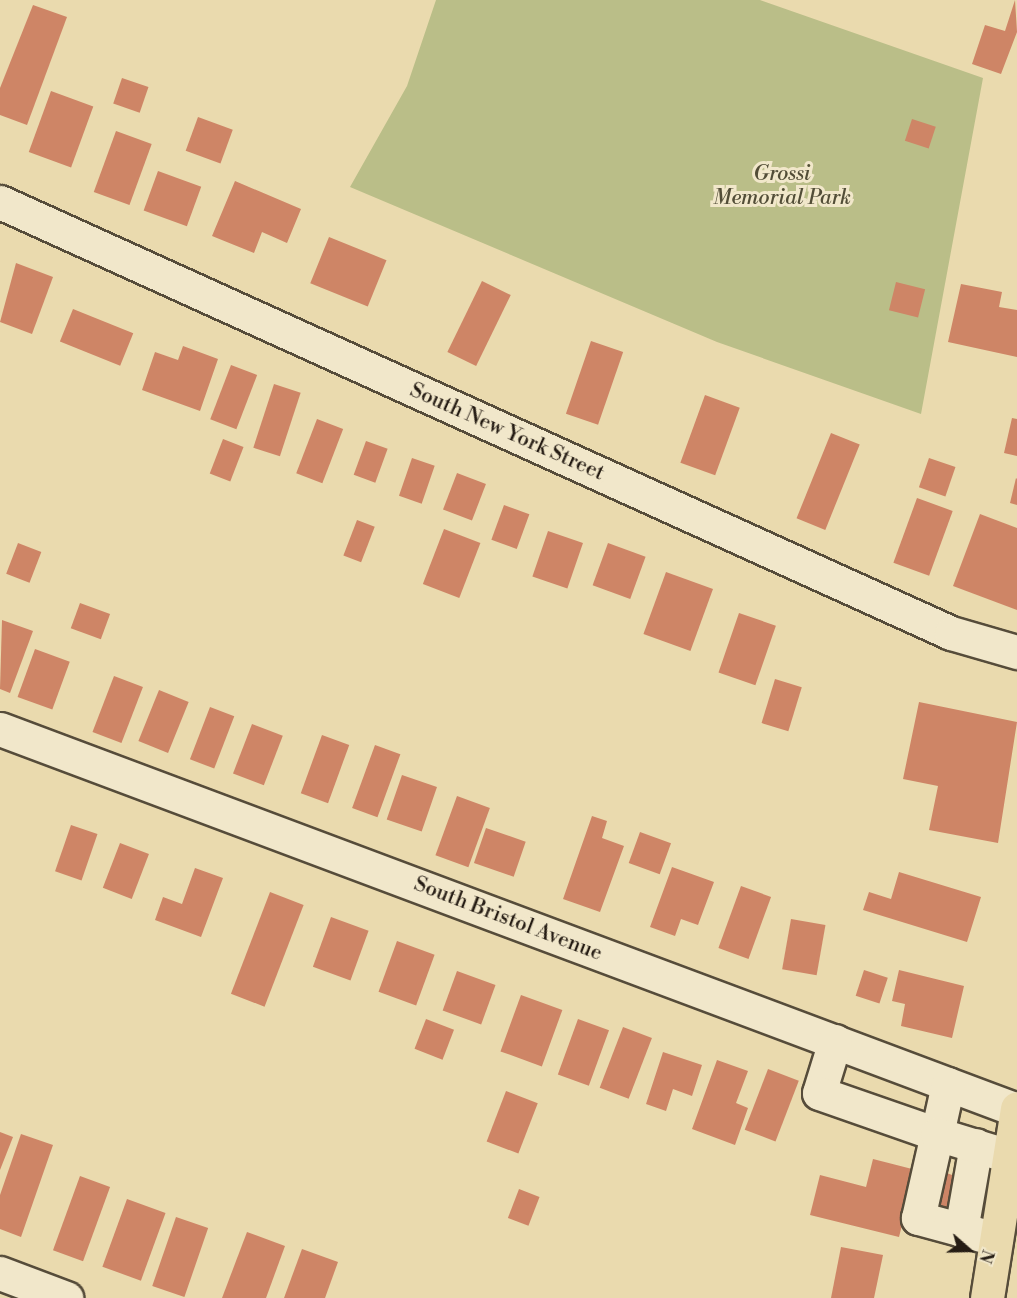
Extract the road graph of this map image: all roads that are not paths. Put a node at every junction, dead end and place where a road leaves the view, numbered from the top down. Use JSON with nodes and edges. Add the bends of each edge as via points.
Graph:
{"nodes":[{"id":1,"x":0,"y":202,"type":"edge"},
{"id":2,"x":1017,"y":652,"type":"edge"},
{"id":3,"x":0,"y":729,"type":"edge"},
{"id":4,"x":835,"y":1041,"type":"junction"},
{"id":5,"x":948,"y":1084,"type":"junction"},
{"id":6,"x":1017,"y":1109,"type":"edge"},
{"id":7,"x":937,"y":1134,"type":"junction"},
{"id":8,"x":976,"y":1145,"type":"junction"},
{"id":9,"x":1009,"y":1156,"type":"junction"},
{"id":10,"x":961,"y":1230,"type":"junction"},
{"id":11,"x":996,"y":1239,"type":"junction"},
{"id":12,"x":0,"y":1274,"type":"edge"},
{"id":13,"x":66,"y":1298,"type":"edge"},
{"id":14,"x":987,"y":1298,"type":"edge"}],
"edges":[{"from":1,"to":2,"type":"street","name":"South New York Street","via":[[951,633]]},
{"from":3,"to":4,"type":"street","name":"South Bristol Avenue"},
{"from":4,"to":5,"type":"street","name":"South Bristol Avenue"},
{"from":4,"to":7,"type":"street","via":[[819,1093]]},
{"from":5,"to":6,"type":"street","name":"South Bristol Avenue"},
{"from":5,"to":7,"type":"street"},
{"from":6,"to":9,"type":"highway"},
{"from":7,"to":8,"type":"street"},
{"from":7,"to":10,"type":"street","via":[[918,1218]]},
{"from":8,"to":9,"type":"street"},
{"from":8,"to":10,"type":"street"},
{"from":9,"to":11,"type":"highway"},
{"from":10,"to":11,"type":"street"},
{"from":11,"to":14,"type":"highway"},
{"from":12,"to":13,"type":"street"}]}
